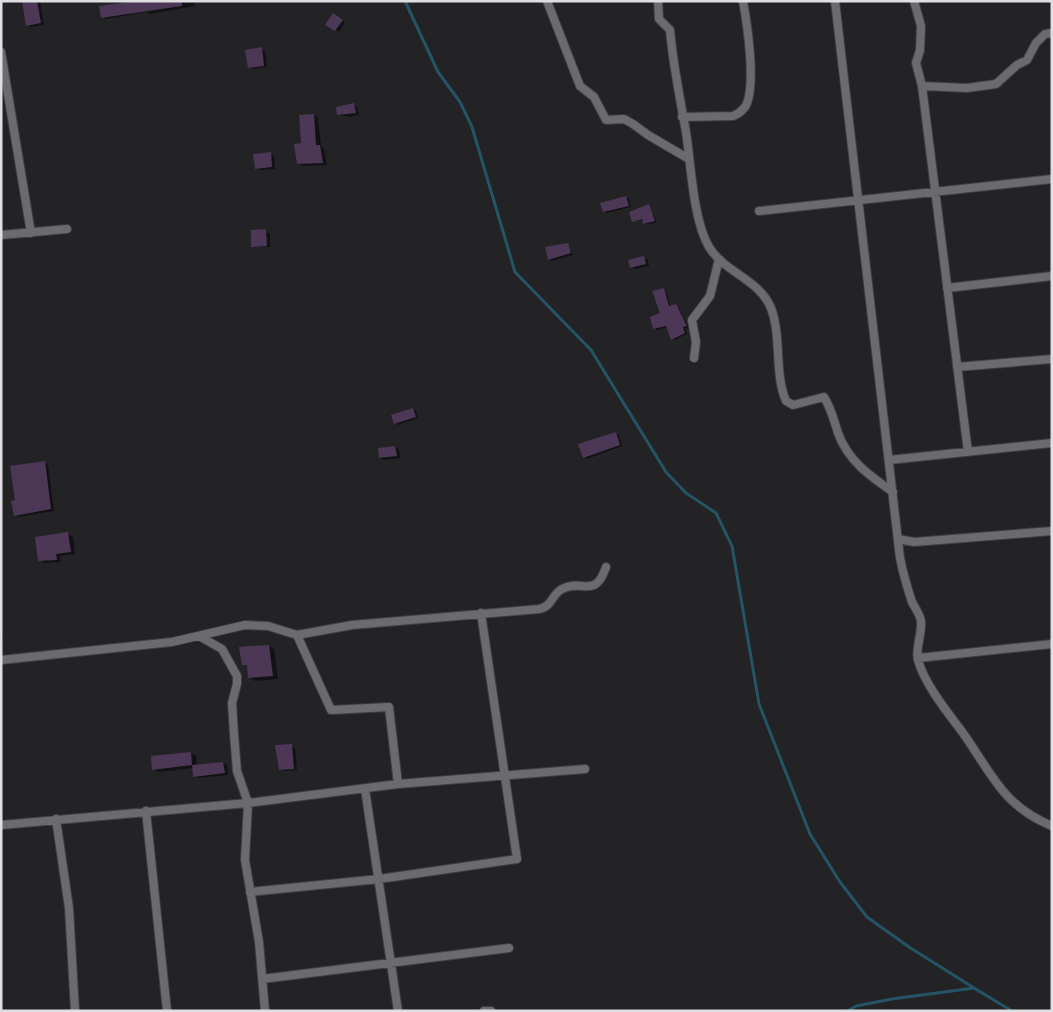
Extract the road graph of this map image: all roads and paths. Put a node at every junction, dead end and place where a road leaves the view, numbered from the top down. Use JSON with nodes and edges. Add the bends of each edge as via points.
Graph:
{"nodes":[{"id":1,"x":547,"y":1,"type":"edge"},
{"id":2,"x":658,"y":1,"type":"edge"},
{"id":3,"x":743,"y":1,"type":"edge"},
{"id":4,"x":835,"y":1,"type":"edge"},
{"id":5,"x":914,"y":1,"type":"edge"},
{"id":6,"x":1052,"y":33,"type":"edge"},
{"id":7,"x":1,"y":52,"type":"edge"},
{"id":8,"x":922,"y":86,"type":"junction"},
{"id":9,"x":682,"y":117,"type":"junction"},
{"id":10,"x":690,"y":159,"type":"junction"},
{"id":11,"x":1052,"y":179,"type":"edge"},
{"id":12,"x":936,"y":192,"type":"junction"},
{"id":13,"x":858,"y":200,"type":"junction"},
{"id":14,"x":759,"y":212,"type":"dead end"},
{"id":15,"x":67,"y":229,"type":"dead end"},
{"id":16,"x":31,"y":233,"type":"junction"},
{"id":17,"x":1,"y":235,"type":"edge"},
{"id":18,"x":720,"y":259,"type":"junction"},
{"id":19,"x":1052,"y":276,"type":"edge"},
{"id":20,"x":947,"y":288,"type":"junction"},
{"id":21,"x":694,"y":358,"type":"dead end"},
{"id":22,"x":1052,"y":359,"type":"edge"},
{"id":23,"x":957,"y":367,"type":"junction"},
{"id":24,"x":1052,"y":443,"type":"edge"},
{"id":25,"x":968,"y":452,"type":"junction"},
{"id":26,"x":889,"y":460,"type":"junction"},
{"id":27,"x":893,"y":492,"type":"junction"},
{"id":28,"x":1052,"y":531,"type":"edge"},
{"id":29,"x":898,"y":539,"type":"junction"},
{"id":30,"x":606,"y":566,"type":"dead end"},
{"id":31,"x":481,"y":613,"type":"junction"},
{"id":32,"x":297,"y":635,"type":"junction"},
{"id":33,"x":199,"y":636,"type":"junction"},
{"id":34,"x":1052,"y":644,"type":"edge"},
{"id":35,"x":918,"y":658,"type":"junction"},
{"id":36,"x":1,"y":660,"type":"edge"},
{"id":37,"x":585,"y":769,"type":"dead end"},
{"id":38,"x":506,"y":776,"type":"junction"},
{"id":39,"x":398,"y":784,"type":"junction"},
{"id":40,"x":365,"y":789,"type":"junction"},
{"id":41,"x":248,"y":803,"type":"junction"},
{"id":42,"x":146,"y":811,"type":"junction"},
{"id":43,"x":56,"y":820,"type":"junction"},
{"id":44,"x":1,"y":825,"type":"edge"},
{"id":45,"x":1052,"y":826,"type":"edge"},
{"id":46,"x":379,"y":879,"type":"junction"},
{"id":47,"x":250,"y":892,"type":"junction"},
{"id":48,"x":509,"y":948,"type":"dead end"},
{"id":49,"x":391,"y":963,"type":"junction"},
{"id":50,"x":262,"y":979,"type":"junction"},
{"id":51,"x":76,"y":1011,"type":"edge"},
{"id":52,"x":167,"y":1011,"type":"edge"},
{"id":53,"x":265,"y":1011,"type":"edge"},
{"id":54,"x":398,"y":1011,"type":"edge"},
{"id":55,"x":484,"y":1011,"type":"edge"},
{"id":56,"x":491,"y":1011,"type":"edge"}],
"edges":[{"from":1,"to":10,"type":"street","via":[[580,86],[594,97],[605,118],[624,119]]},
{"from":2,"to":9,"type":"street","via":[[659,19],[670,30]]},
{"from":3,"to":9,"type":"street","via":[[751,50],[746,104],[733,116]]},
{"from":4,"to":13,"type":"street"},
{"from":5,"to":8,"type":"street","via":[[920,26],[920,50],[916,63]]},
{"from":6,"to":8,"type":"street","via":[[1045,34],[1028,60],[1017,65],[996,84],[967,88]]},
{"from":7,"to":16,"type":"street"},
{"from":8,"to":12,"type":"street"},
{"from":9,"to":10,"type":"street"},
{"from":10,"to":18,"type":"street","via":[[702,232]]},
{"from":11,"to":12,"type":"street"},
{"from":12,"to":13,"type":"street"},
{"from":12,"to":20,"type":"street"},
{"from":13,"to":14,"type":"street"},
{"from":13,"to":26,"type":"street"},
{"from":15,"to":16,"type":"street"},
{"from":16,"to":17,"type":"street"},
{"from":18,"to":21,"type":"street","via":[[710,296],[692,320],[696,342]]},
{"from":18,"to":27,"type":"street","via":[[756,286],[770,308],[776,324],[786,401],[793,405],[824,397],[852,459],[865,473]]},
{"from":19,"to":20,"type":"street"},
{"from":20,"to":23,"type":"street"},
{"from":22,"to":23,"type":"street"},
{"from":23,"to":25,"type":"street"},
{"from":24,"to":25,"type":"street"},
{"from":25,"to":26,"type":"street"},
{"from":26,"to":27,"type":"street"},
{"from":27,"to":29,"type":"street"},
{"from":28,"to":29,"type":"street","via":[[914,542]]},
{"from":29,"to":35,"type":"street","via":[[906,583],[922,621]]},
{"from":30,"to":31,"type":"street","via":[[602,580],[597,584],[558,591],[544,608]]},
{"from":31,"to":32,"type":"street","via":[[352,625]]},
{"from":31,"to":38,"type":"street"},
{"from":32,"to":33,"type":"street","via":[[268,626],[245,625]]},
{"from":32,"to":39,"type":"street","via":[[331,710],[389,707]]},
{"from":33,"to":36,"type":"street","via":[[85,653]]},
{"from":33,"to":41,"type":"street","via":[[222,649],[237,676],[232,703],[237,771]]},
{"from":34,"to":35,"type":"street"},
{"from":35,"to":45,"type":"street","via":[[946,712],[994,783],[1018,806]]},
{"from":37,"to":38,"type":"street"},
{"from":38,"to":39,"type":"street"},
{"from":38,"to":46,"type":"street","via":[[517,859]]},
{"from":39,"to":40,"type":"street"},
{"from":40,"to":41,"type":"street"},
{"from":40,"to":46,"type":"street"},
{"from":41,"to":42,"type":"street"},
{"from":41,"to":47,"type":"street","via":[[245,860]]},
{"from":42,"to":43,"type":"street"},
{"from":42,"to":52,"type":"street"},
{"from":43,"to":44,"type":"street"},
{"from":43,"to":51,"type":"street","via":[[68,908]]},
{"from":46,"to":47,"type":"street"},
{"from":46,"to":49,"type":"street"},
{"from":47,"to":50,"type":"street"},
{"from":48,"to":49,"type":"street"},
{"from":49,"to":50,"type":"street"},
{"from":49,"to":54,"type":"street"},
{"from":50,"to":53,"type":"street"},
{"from":55,"to":56,"type":"street"}]}
